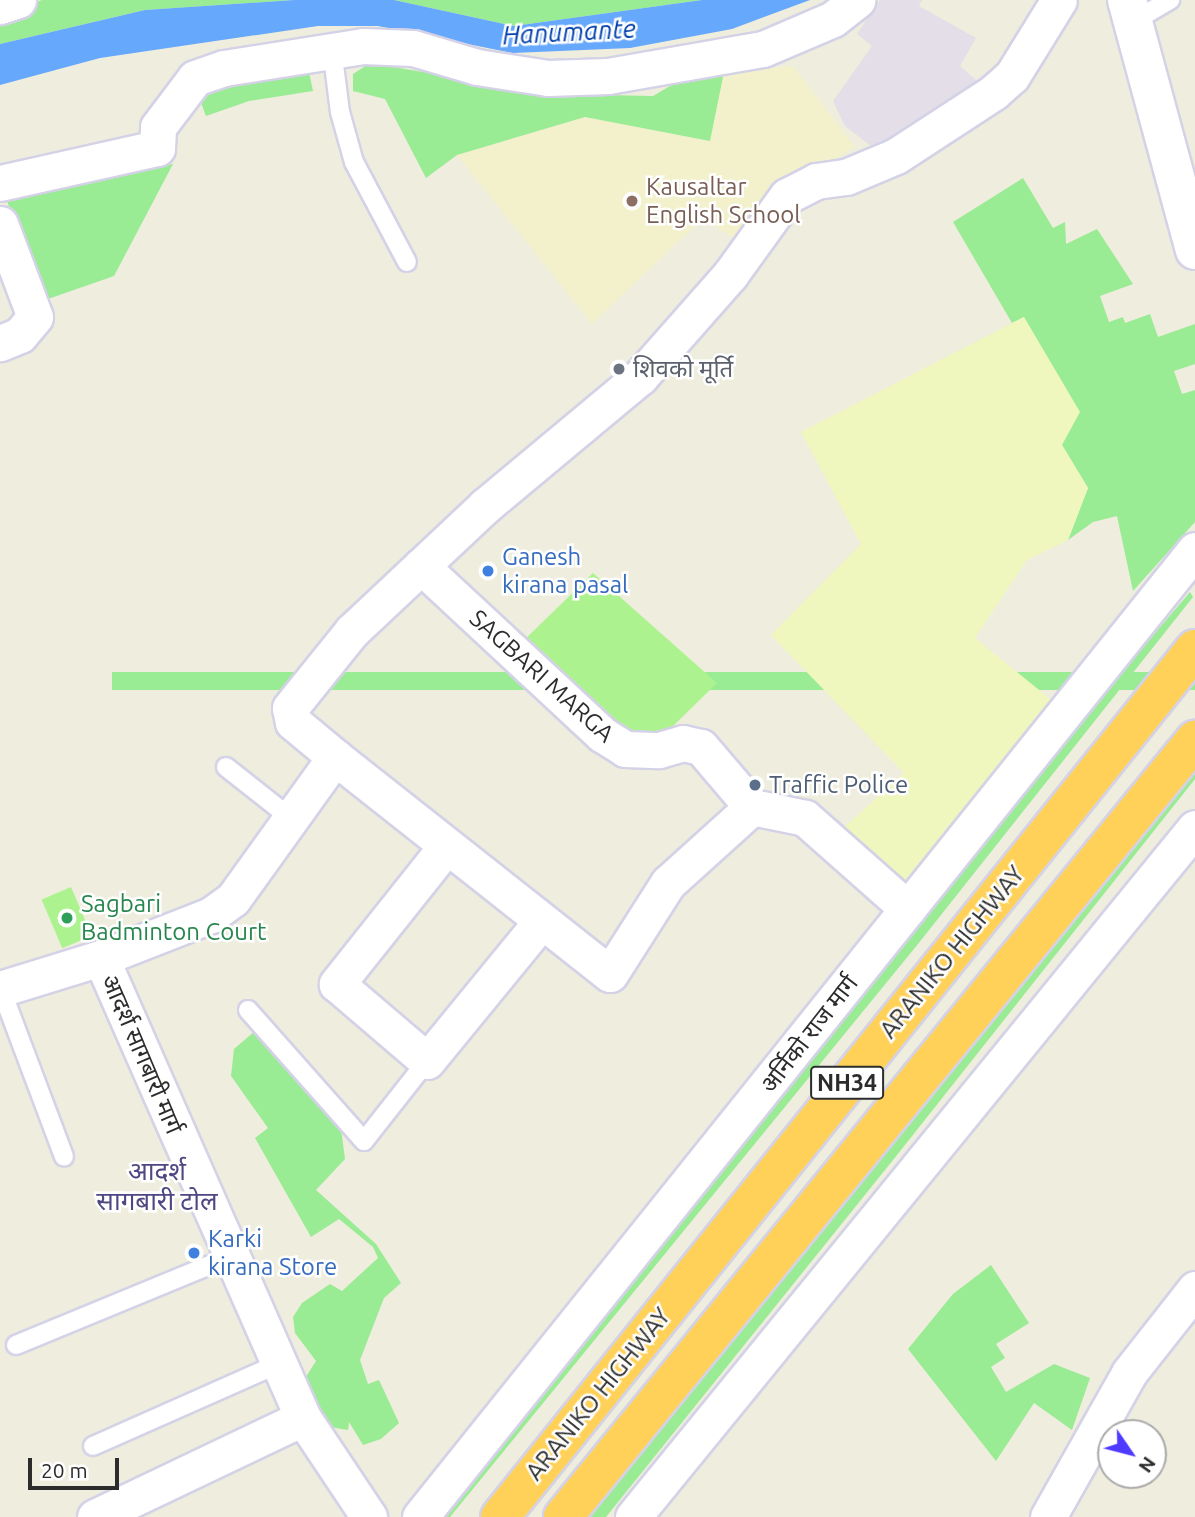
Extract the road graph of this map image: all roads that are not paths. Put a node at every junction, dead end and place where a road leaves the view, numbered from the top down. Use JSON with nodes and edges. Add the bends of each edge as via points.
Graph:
{"nodes":[{"id":1,"x":18,"y":0,"type":"edge"},
{"id":2,"x":857,"y":0,"type":"edge"},
{"id":3,"x":1059,"y":0,"type":"edge"},
{"id":4,"x":1170,"y":0,"type":"edge"},
{"id":5,"x":0,"y":6,"type":"edge"},
{"id":6,"x":1130,"y":11,"type":"edge"},
{"id":7,"x":332,"y":49,"type":"junction"},
{"id":8,"x":0,"y":183,"type":"edge"},
{"id":9,"x":0,"y":224,"type":"edge"},
{"id":10,"x":1195,"y":250,"type":"edge"},
{"id":11,"x":407,"y":262,"type":"dead end"},
{"id":12,"x":0,"y":343,"type":"edge"},
{"id":13,"x":1195,"y":550,"type":"edge"},
{"id":14,"x":421,"y":566,"type":"junction"},
{"id":15,"x":1195,"y":649,"type":"edge"},
{"id":16,"x":1195,"y":740,"type":"edge"},
{"id":17,"x":335,"y":757,"type":"junction"},
{"id":18,"x":226,"y":767,"type":"dead end"},
{"id":19,"x":752,"y":807,"type":"junction"},
{"id":20,"x":293,"y":820,"type":"junction"},
{"id":21,"x":1195,"y":828,"type":"edge"},
{"id":22,"x":445,"y":848,"type":"junction"},
{"id":23,"x":908,"y":909,"type":"junction"},
{"id":24,"x":540,"y":923,"type":"junction"},
{"id":25,"x":101,"y":958,"type":"junction"},
{"id":26,"x":1,"y":989,"type":"edge"},
{"id":27,"x":248,"y":1010,"type":"dead end"},
{"id":28,"x":427,"y":1061,"type":"junction"},
{"id":29,"x":64,"y":1157,"type":"dead end"},
{"id":30,"x":229,"y":1257,"type":"junction"},
{"id":31,"x":1195,"y":1289,"type":"edge"},
{"id":32,"x":1195,"y":1330,"type":"edge"},
{"id":33,"x":1155,"y":1337,"type":"junction"},
{"id":34,"x":16,"y":1345,"type":"dead end"},
{"id":35,"x":278,"y":1364,"type":"junction"},
{"id":36,"x":303,"y":1418,"type":"junction"},
{"id":37,"x":93,"y":1446,"type":"dead end"},
{"id":38,"x":95,"y":1517,"type":"edge"},
{"id":39,"x":369,"y":1517,"type":"edge"},
{"id":40,"x":420,"y":1517,"type":"edge"},
{"id":41,"x":500,"y":1517,"type":"edge"},
{"id":42,"x":563,"y":1517,"type":"edge"},
{"id":43,"x":633,"y":1517,"type":"edge"},
{"id":44,"x":1048,"y":1517,"type":"edge"}],
"edges":[{"from":1,"to":5,"type":"street"},
{"from":2,"to":7,"type":"street","via":[[833,19],[763,48],[608,76],[548,78],[477,67],[413,48]]},
{"from":3,"to":14,"type":"street","via":[[1012,76],[994,92],[897,156],[846,177],[816,181],[787,196],[730,275],[640,377],[485,506]]},
{"from":4,"to":6,"type":"lane"},
{"from":6,"to":10,"type":"main road"},
{"from":7,"to":8,"type":"street","via":[[224,68],[195,78],[158,127],[157,148]]},
{"from":7,"to":11,"type":"lane","via":[[340,112],[354,162]]},
{"from":9,"to":12,"type":"street","via":[[35,317],[20,335]]},
{"from":13,"to":23,"type":"street","name":"अर्निको राज मार्ग"},
{"from":14,"to":17,"type":"street","via":[[352,631],[290,708],[293,722]]},
{"from":14,"to":19,"type":"street","name":"SAGBARI MARGA","via":[[603,735],[625,749],[659,750],[683,743],[701,747]]},
{"from":15,"to":41,"type":"highway","name":"ARANIKO HIGHWAY","number":"NH34"},
{"from":16,"to":42,"type":"highway","name":"ARANIKO HIGHWAY","number":"NH34"},
{"from":17,"to":20,"type":"street"},
{"from":17,"to":22,"type":"street"},
{"from":18,"to":20,"type":"lane"},
{"from":19,"to":23,"type":"street","via":[[806,818]]},
{"from":19,"to":24,"type":"street","via":[[668,883],[610,974]]},
{"from":20,"to":25,"type":"street","via":[[233,899],[211,915]]},
{"from":21,"to":43,"type":"street"},
{"from":22,"to":24,"type":"street"},
{"from":22,"to":28,"type":"street","via":[[337,984]]},
{"from":23,"to":40,"type":"street","name":"अर्निको राज मार्ग"},
{"from":24,"to":28,"type":"street"},
{"from":25,"to":26,"type":"street"},
{"from":25,"to":30,"type":"street","name":"आदर्श सागबारी मार्ग"},
{"from":26,"to":29,"type":"lane"},
{"from":27,"to":28,"type":"lane","via":[[364,1141]]},
{"from":30,"to":34,"type":"lane"},
{"from":30,"to":35,"type":"street","name":"आदर्श सागबारी मार्ग"},
{"from":31,"to":33,"type":"street"},
{"from":32,"to":33,"type":"street"},
{"from":33,"to":44,"type":"street","via":[[1113,1399]]},
{"from":35,"to":36,"type":"street","name":"आदर्श सागबारी मार्ग"},
{"from":35,"to":37,"type":"lane"},
{"from":36,"to":38,"type":"street"},
{"from":36,"to":39,"type":"street","name":"आदर्श सागबारी मार्ग"}]}
